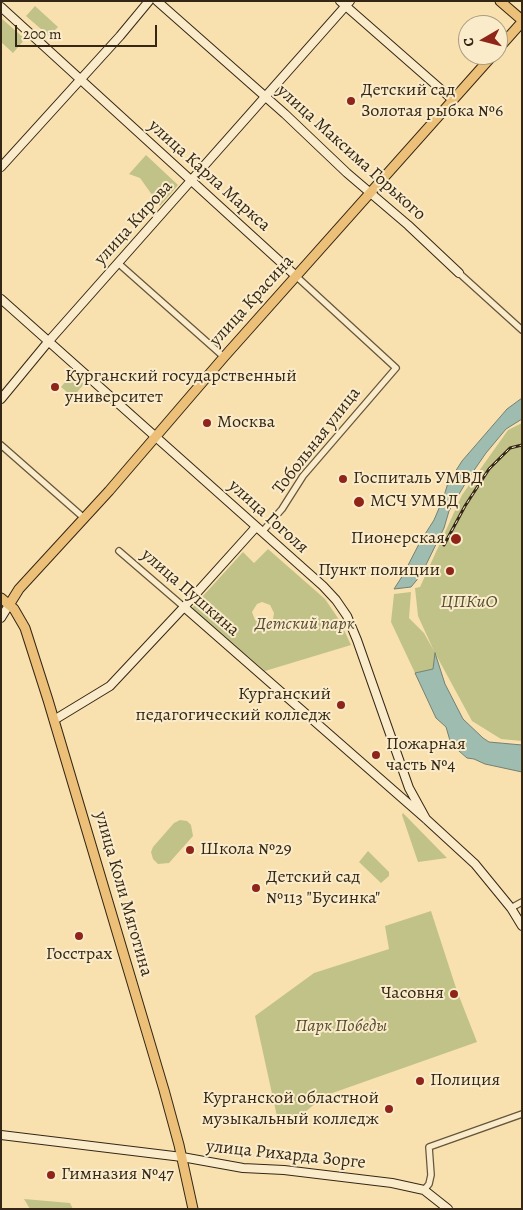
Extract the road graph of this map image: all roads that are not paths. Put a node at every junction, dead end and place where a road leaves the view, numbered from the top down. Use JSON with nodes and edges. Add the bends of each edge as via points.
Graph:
{"nodes":[{"id":1,"x":149,"y":1,"type":"edge"},
{"id":2,"x":158,"y":1,"type":"edge"},
{"id":3,"x":500,"y":1,"type":"edge"},
{"id":4,"x":345,"y":3,"type":"edge"},
{"id":5,"x":1,"y":7,"type":"edge"},
{"id":6,"x":522,"y":21,"type":"edge"},
{"id":7,"x":508,"y":37,"type":"edge"},
{"id":8,"x":484,"y":65,"type":"edge"},
{"id":9,"x":81,"y":80,"type":"junction"},
{"id":10,"x":264,"y":96,"type":"junction"},
{"id":11,"x":453,"y":100,"type":"junction"},
{"id":12,"x":1,"y":167,"type":"edge"},
{"id":13,"x":191,"y":182,"type":"junction"},
{"id":14,"x":370,"y":194,"type":"junction"},
{"id":15,"x":118,"y":263,"type":"junction"},
{"id":16,"x":459,"y":273,"type":"joint"},
{"id":17,"x":296,"y":277,"type":"junction"},
{"id":18,"x":1,"y":299,"type":"edge"},
{"id":19,"x":522,"y":330,"type":"edge"},
{"id":20,"x":48,"y":342,"type":"junction"},
{"id":21,"x":224,"y":357,"type":"junction"},
{"id":22,"x":396,"y":368,"type":"joint"},
{"id":23,"x":1,"y":400,"type":"edge"},
{"id":24,"x":155,"y":436,"type":"junction"},
{"id":25,"x":1,"y":445,"type":"edge"},
{"id":26,"x":84,"y":518,"type":"junction"},
{"id":27,"x":259,"y":529,"type":"junction"},
{"id":28,"x":119,"y":551,"type":"dead end"},
{"id":29,"x":1,"y":598,"type":"edge"},
{"id":30,"x":10,"y":605,"type":"junction"},
{"id":31,"x":184,"y":607,"type":"junction"},
{"id":32,"x":1,"y":618,"type":"edge"},
{"id":33,"x":54,"y":720,"type":"junction"},
{"id":34,"x":426,"y":819,"type":"junction"},
{"id":35,"x":522,"y":902,"type":"edge"},
{"id":36,"x":511,"y":908,"type":"junction"},
{"id":37,"x":522,"y":926,"type":"edge"},
{"id":38,"x":522,"y":1114,"type":"edge"},
{"id":39,"x":1,"y":1135,"type":"edge"},
{"id":40,"x":182,"y":1157,"type":"junction"},
{"id":41,"x":424,"y":1190,"type":"junction"},
{"id":42,"x":193,"y":1209,"type":"edge"},
{"id":43,"x":448,"y":1209,"type":"edge"}],
"edges":[{"from":1,"to":9,"type":"street"},
{"from":2,"to":10,"type":"street","name":"улица Максима Горького"},
{"from":3,"to":6,"type":"main road"},
{"from":4,"to":10,"type":"street","name":"улица Кирова"},
{"from":4,"to":11,"type":"street"},
{"from":5,"to":9,"type":"street","name":"улица Карла Маркса"},
{"from":6,"to":7,"type":"main road"},
{"from":8,"to":11,"type":"main road","name":"улица Красина"},
{"from":9,"to":12,"type":"street"},
{"from":9,"to":13,"type":"street","name":"улица Карла Маркса"},
{"from":10,"to":13,"type":"street","name":"улица Кирова"},
{"from":10,"to":14,"type":"street","name":"улица Максима Горького"},
{"from":11,"to":14,"type":"main road","name":"улица Красина"},
{"from":13,"to":15,"type":"street","name":"улица Кирова"},
{"from":13,"to":17,"type":"street","name":"улица Карла Маркса"},
{"from":14,"to":16,"type":"street","name":"улица Максима Горького"},
{"from":14,"to":17,"type":"main road","name":"улица Красина"},
{"from":15,"to":20,"type":"street","name":"улица Кирова"},
{"from":15,"to":21,"type":"street"},
{"from":16,"to":19,"type":"street","name":"улица Максима Горького"},
{"from":17,"to":21,"type":"main road","name":"улица Красина"},
{"from":17,"to":22,"type":"street","name":"улица Карла Маркса"},
{"from":18,"to":20,"type":"street","name":"улица Гоголя"},
{"from":20,"to":23,"type":"street","name":"улица Кирова"},
{"from":20,"to":24,"type":"street","name":"улица Гоголя"},
{"from":21,"to":24,"type":"main road","name":"улица Красина"},
{"from":22,"to":27,"type":"street","name":"Тобольная улица","via":[[303,476],[282,509]]},
{"from":24,"to":26,"type":"main road","name":"улица Красина"},
{"from":24,"to":27,"type":"street","name":"улица Гоголя"},
{"from":25,"to":26,"type":"street"},
{"from":26,"to":30,"type":"main road","name":"улица Красина","via":[[19,589]]},
{"from":27,"to":31,"type":"street","name":"Тобольная улица"},
{"from":27,"to":34,"type":"street","name":"улица Гоголя","via":[[323,586],[347,616],[409,788]]},
{"from":28,"to":31,"type":"street","name":"улица Пушкина"},
{"from":29,"to":30,"type":"main road","name":"улица Коли Мяготина"},
{"from":30,"to":32,"type":"street","name":"улица Красина"},
{"from":30,"to":33,"type":"main road","name":"улица Коли Мяготина","via":[[30,640]]},
{"from":31,"to":33,"type":"street","name":"Тобольная улица","via":[[110,686]]},
{"from":31,"to":34,"type":"street","name":"улица Пушкина"},
{"from":33,"to":40,"type":"main road","name":"улица Коли Мяготина"},
{"from":34,"to":36,"type":"street","name":"улица Пушкина","via":[[475,864]]},
{"from":35,"to":36,"type":"street"},
{"from":36,"to":37,"type":"street","name":"улица Пушкина"},
{"from":38,"to":41,"type":"street","via":[[428,1147],[431,1175]]},
{"from":39,"to":40,"type":"street","name":"улица Рихарда Зорге"},
{"from":40,"to":41,"type":"street","name":"улица Рихарда Зорге","via":[[243,1168],[377,1181]]},
{"from":40,"to":42,"type":"main road","name":"улица Коли Мяготина"},
{"from":41,"to":43,"type":"street"}]}
